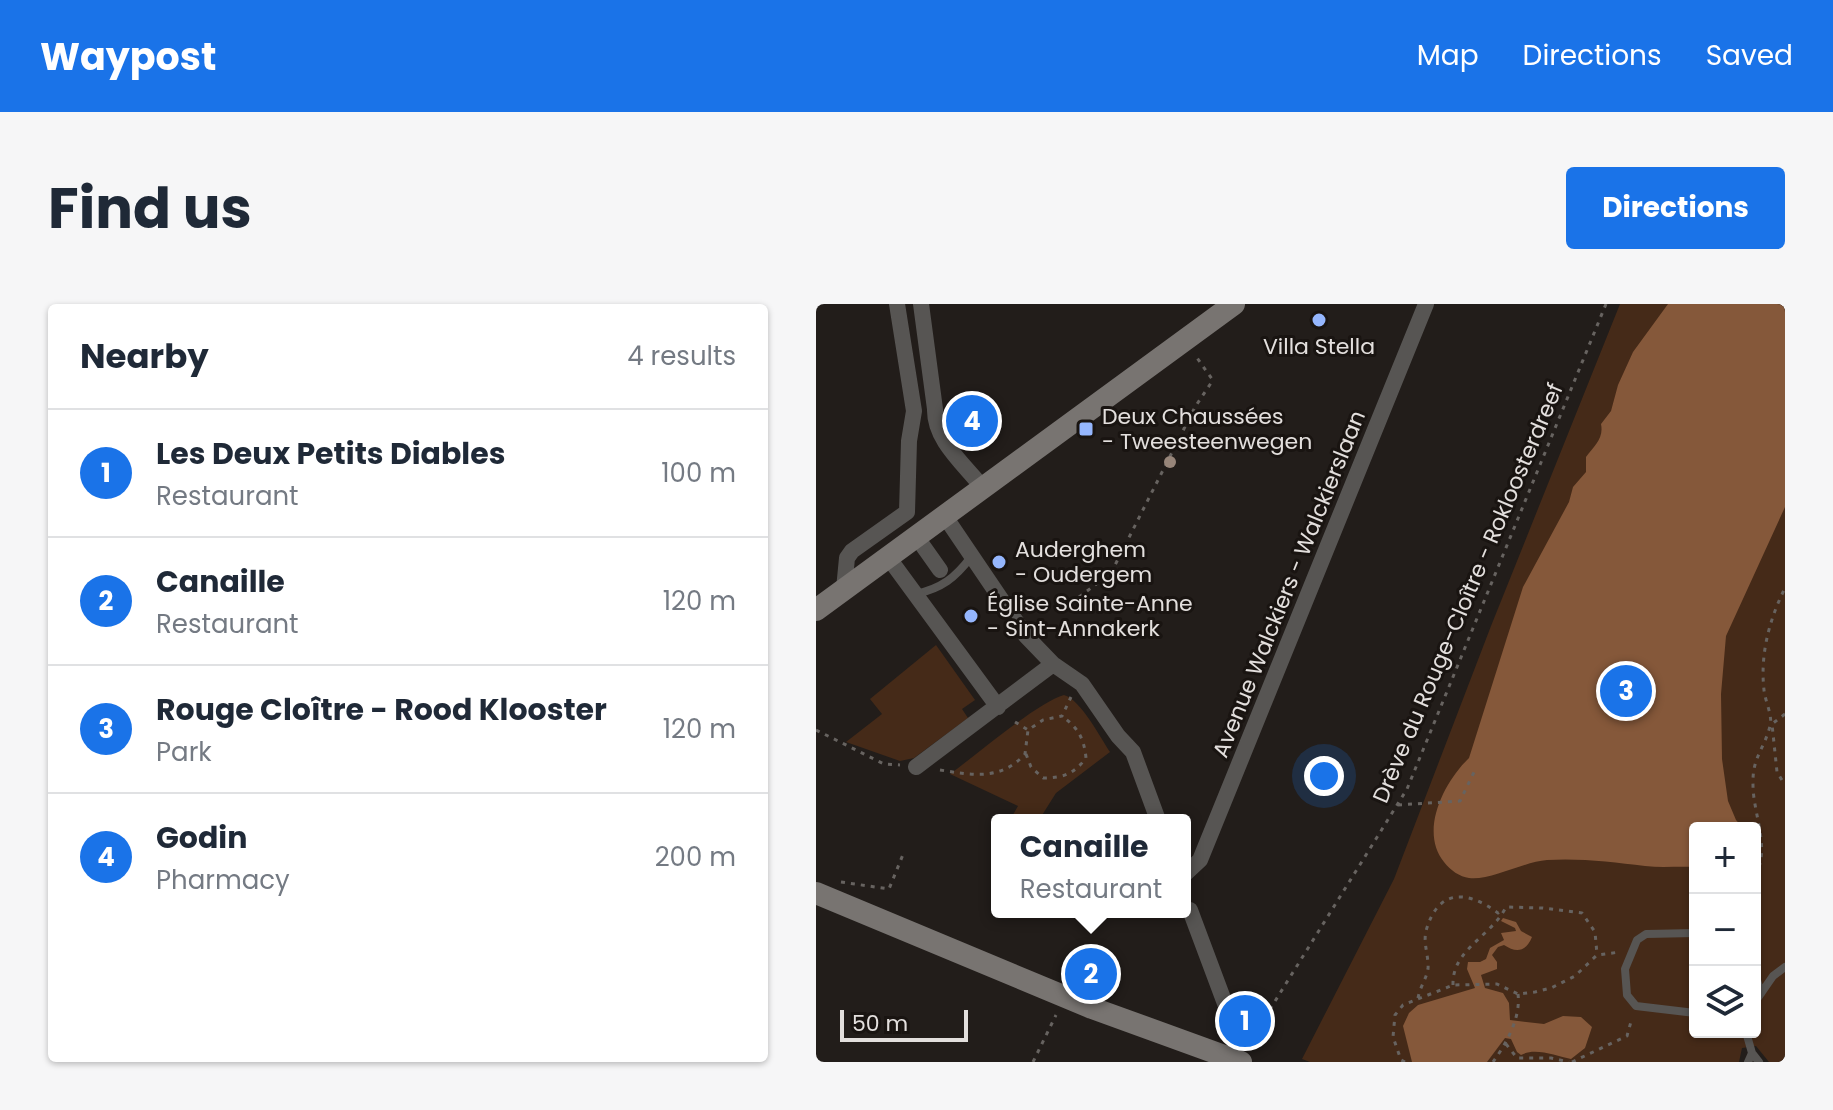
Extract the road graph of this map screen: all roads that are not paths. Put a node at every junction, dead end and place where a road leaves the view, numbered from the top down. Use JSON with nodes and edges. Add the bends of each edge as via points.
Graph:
{"nodes":[{"id":1,"x":897,"y":304,"type":"edge"},
{"id":2,"x":921,"y":304,"type":"edge"},
{"id":3,"x":1234,"y":304,"type":"edge"},
{"id":4,"x":1426,"y":304,"type":"edge"},
{"id":5,"x":935,"y":423,"type":"junction"},
{"id":6,"x":912,"y":425,"type":"junction"},
{"id":7,"x":982,"y":487,"type":"junction"},
{"id":8,"x":907,"y":512,"type":"junction"},
{"id":9,"x":944,"y":515,"type":"junction"},
{"id":10,"x":922,"y":539,"type":"junction"},
{"id":11,"x":888,"y":557,"type":"junction"},
{"id":12,"x":971,"y":557,"type":"junction"},
{"id":13,"x":940,"y":570,"type":"dead end"},
{"id":14,"x":844,"y":589,"type":"junction"},
{"id":15,"x":916,"y":594,"type":"junction"},
{"id":16,"x":816,"y":610,"type":"edge"},
{"id":17,"x":1053,"y":664,"type":"junction"},
{"id":18,"x":998,"y":707,"type":"junction"},
{"id":19,"x":916,"y":767,"type":"road end"},
{"id":20,"x":1156,"y":814,"type":"edge"},
{"id":21,"x":1191,"y":868,"type":"edge"},
{"id":22,"x":825,"y":889,"type":"edge"},
{"id":23,"x":1191,"y":913,"type":"edge"},
{"id":24,"x":1689,"y":933,"type":"edge"},
{"id":25,"x":1785,"y":967,"type":"edge"},
{"id":26,"x":1761,"y":993,"type":"edge"},
{"id":27,"x":1689,"y":1012,"type":"edge"},
{"id":28,"x":1747,"y":1038,"type":"edge"},
{"id":29,"x":1237,"y":1055,"type":"edge"},
{"id":30,"x":1750,"y":1058,"type":"edge"},
{"id":31,"x":1759,"y":1062,"type":"edge"}],
"edges":[{"from":1,"to":6,"type":"street"},
{"from":2,"to":5,"type":"street"},
{"from":3,"to":7,"type":"main road"},
{"from":4,"to":21,"type":"street","name":"Avenue Walckiers - Walckierslaan","via":[[1200,860]]},
{"from":5,"to":6,"type":"street"},
{"from":5,"to":7,"type":"street"},
{"from":6,"to":8,"type":"street"},
{"from":7,"to":9,"type":"main road"},
{"from":8,"to":10,"type":"street"},
{"from":8,"to":14,"type":"street","via":[[852,551]]},
{"from":9,"to":10,"type":"main road"},
{"from":9,"to":12,"type":"street"},
{"from":10,"to":11,"type":"main road"},
{"from":10,"to":13,"type":"street"},
{"from":11,"to":14,"type":"main road"},
{"from":11,"to":15,"type":"street"},
{"from":12,"to":15,"type":"lane","via":[[949,582]]},
{"from":12,"to":17,"type":"street","via":[[1026,636]]},
{"from":14,"to":16,"type":"main road"},
{"from":15,"to":18,"type":"street"},
{"from":17,"to":18,"type":"street"},
{"from":17,"to":20,"type":"street","via":[[1082,684],[1133,752]]},
{"from":18,"to":19,"type":"street"},
{"from":22,"to":29,"type":"main road","via":[[1092,1008]]},
{"from":23,"to":29,"type":"street"},
{"from":24,"to":27,"type":"lane","via":[[1646,934],[1637,940],[1625,969],[1627,995],[1636,1006]]},
{"from":25,"to":26,"type":"lane"},
{"from":28,"to":30,"type":"lane"},
{"from":30,"to":31,"type":"lane"}]}
